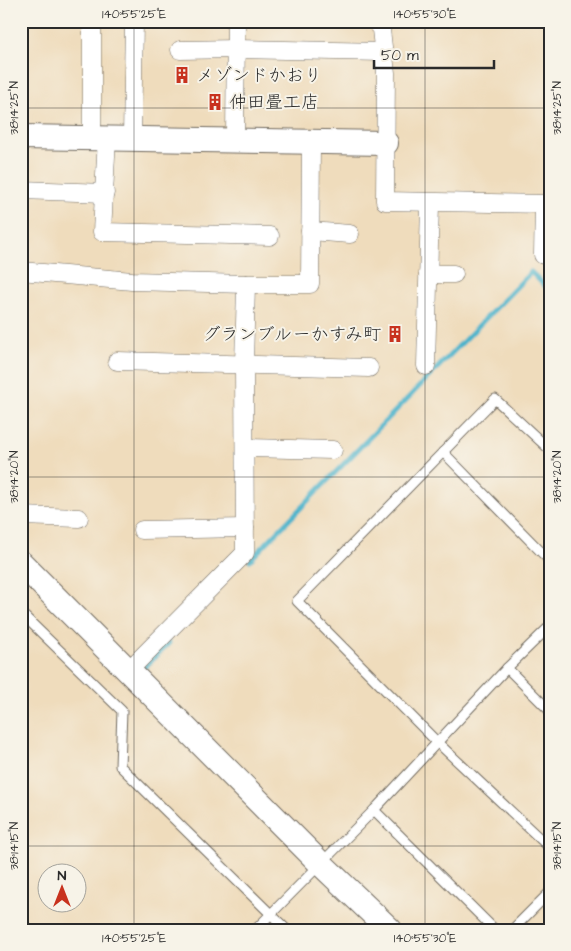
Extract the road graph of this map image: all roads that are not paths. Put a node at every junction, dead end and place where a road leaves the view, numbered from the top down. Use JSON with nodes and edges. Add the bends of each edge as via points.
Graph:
{"nodes":[{"id":1,"x":92,"y":21,"type":"edge"},
{"id":2,"x":134,"y":21,"type":"edge"},
{"id":3,"x":236,"y":21,"type":"edge"},
{"id":4,"x":380,"y":21,"type":"edge"},
{"id":5,"x":180,"y":50,"type":"dead end"},
{"id":6,"x":236,"y":50,"type":"junction"},
{"id":7,"x":384,"y":52,"type":"junction"},
{"id":8,"x":21,"y":136,"type":"edge"},
{"id":9,"x":100,"y":137,"type":"junction"},
{"id":10,"x":132,"y":137,"type":"junction"},
{"id":11,"x":234,"y":140,"type":"junction"},
{"id":12,"x":311,"y":141,"type":"junction"},
{"id":13,"x":386,"y":143,"type":"junction"},
{"id":14,"x":21,"y":190,"type":"edge"},
{"id":15,"x":105,"y":193,"type":"junction"},
{"id":16,"x":430,"y":203,"type":"junction"},
{"id":17,"x":547,"y":204,"type":"edge"},
{"id":18,"x":310,"y":231,"type":"junction"},
{"id":19,"x":350,"y":234,"type":"dead end"},
{"id":20,"x":270,"y":236,"type":"dead end"},
{"id":21,"x":543,"y":255,"type":"dead end"},
{"id":22,"x":21,"y":272,"type":"edge"},
{"id":23,"x":428,"y":274,"type":"junction"},
{"id":24,"x":454,"y":274,"type":"dead end"},
{"id":25,"x":246,"y":284,"type":"junction"},
{"id":26,"x":117,"y":361,"type":"dead end"},
{"id":27,"x":244,"y":365,"type":"junction"},
{"id":28,"x":426,"y":366,"type":"dead end"},
{"id":29,"x":368,"y":368,"type":"dead end"},
{"id":30,"x":245,"y":448,"type":"junction"},
{"id":31,"x":333,"y":450,"type":"dead end"},
{"id":32,"x":550,"y":450,"type":"edge"},
{"id":33,"x":443,"y":452,"type":"junction"},
{"id":34,"x":21,"y":516,"type":"edge"},
{"id":35,"x":79,"y":518,"type":"dead end"},
{"id":36,"x":245,"y":528,"type":"junction"},
{"id":37,"x":142,"y":530,"type":"dead end"},
{"id":38,"x":550,"y":561,"type":"edge"},
{"id":39,"x":21,"y":563,"type":"edge"},
{"id":40,"x":21,"y":613,"type":"edge"},
{"id":41,"x":550,"y":626,"type":"edge"},
{"id":42,"x":507,"y":668,"type":"junction"},
{"id":43,"x":129,"y":670,"type":"junction"},
{"id":44,"x":550,"y":711,"type":"edge"},
{"id":45,"x":438,"y":742,"type":"junction"},
{"id":46,"x":374,"y":810,"type":"junction"},
{"id":47,"x":550,"y":848,"type":"edge"},
{"id":48,"x":320,"y":863,"type":"junction"},
{"id":49,"x":550,"y":892,"type":"edge"},
{"id":50,"x":270,"y":914,"type":"junction"},
{"id":51,"x":21,"y":922,"type":"edge"},
{"id":52,"x":29,"y":930,"type":"edge"},
{"id":53,"x":255,"y":930,"type":"edge"},
{"id":54,"x":287,"y":930,"type":"edge"},
{"id":55,"x":390,"y":930,"type":"edge"},
{"id":56,"x":495,"y":930,"type":"edge"},
{"id":57,"x":512,"y":930,"type":"edge"}],
"edges":[{"from":1,"to":9,"type":"street"},
{"from":2,"to":10,"type":"street"},
{"from":3,"to":6,"type":"street"},
{"from":4,"to":7,"type":"street"},
{"from":5,"to":6,"type":"street"},
{"from":6,"to":7,"type":"street"},
{"from":6,"to":11,"type":"street"},
{"from":7,"to":13,"type":"street"},
{"from":8,"to":9,"type":"street"},
{"from":9,"to":10,"type":"street"},
{"from":9,"to":15,"type":"street"},
{"from":10,"to":11,"type":"street"},
{"from":11,"to":12,"type":"street"},
{"from":12,"to":13,"type":"street"},
{"from":12,"to":18,"type":"street"},
{"from":13,"to":16,"type":"street","via":[[385,201]]},
{"from":14,"to":15,"type":"street"},
{"from":15,"to":20,"type":"street","via":[[102,232]]},
{"from":16,"to":17,"type":"street"},
{"from":16,"to":23,"type":"street"},
{"from":17,"to":21,"type":"street"},
{"from":18,"to":19,"type":"street"},
{"from":18,"to":25,"type":"street","via":[[310,284]]},
{"from":22,"to":25,"type":"street","via":[[132,281]]},
{"from":23,"to":24,"type":"street"},
{"from":23,"to":28,"type":"street"},
{"from":25,"to":27,"type":"street"},
{"from":26,"to":27,"type":"street"},
{"from":27,"to":29,"type":"street"},
{"from":27,"to":30,"type":"street"},
{"from":30,"to":31,"type":"street"},
{"from":30,"to":36,"type":"street"},
{"from":32,"to":33,"type":"lane","via":[[495,399]]},
{"from":33,"to":38,"type":"lane"},
{"from":33,"to":45,"type":"lane","via":[[297,600]]},
{"from":34,"to":35,"type":"street"},
{"from":36,"to":37,"type":"street"},
{"from":36,"to":43,"type":"street","via":[[245,553]]},
{"from":39,"to":43,"type":"street"},
{"from":40,"to":50,"type":"lane","via":[[122,711],[120,766]]},
{"from":41,"to":42,"type":"lane"},
{"from":42,"to":44,"type":"lane"},
{"from":42,"to":45,"type":"lane"},
{"from":43,"to":48,"type":"street"},
{"from":45,"to":46,"type":"lane"},
{"from":45,"to":47,"type":"lane"},
{"from":46,"to":48,"type":"lane"},
{"from":46,"to":56,"type":"lane"},
{"from":48,"to":50,"type":"lane"},
{"from":48,"to":55,"type":"street"},
{"from":49,"to":57,"type":"lane"},
{"from":50,"to":53,"type":"lane"},
{"from":50,"to":54,"type":"lane"},
{"from":51,"to":52,"type":"lane"}]}
